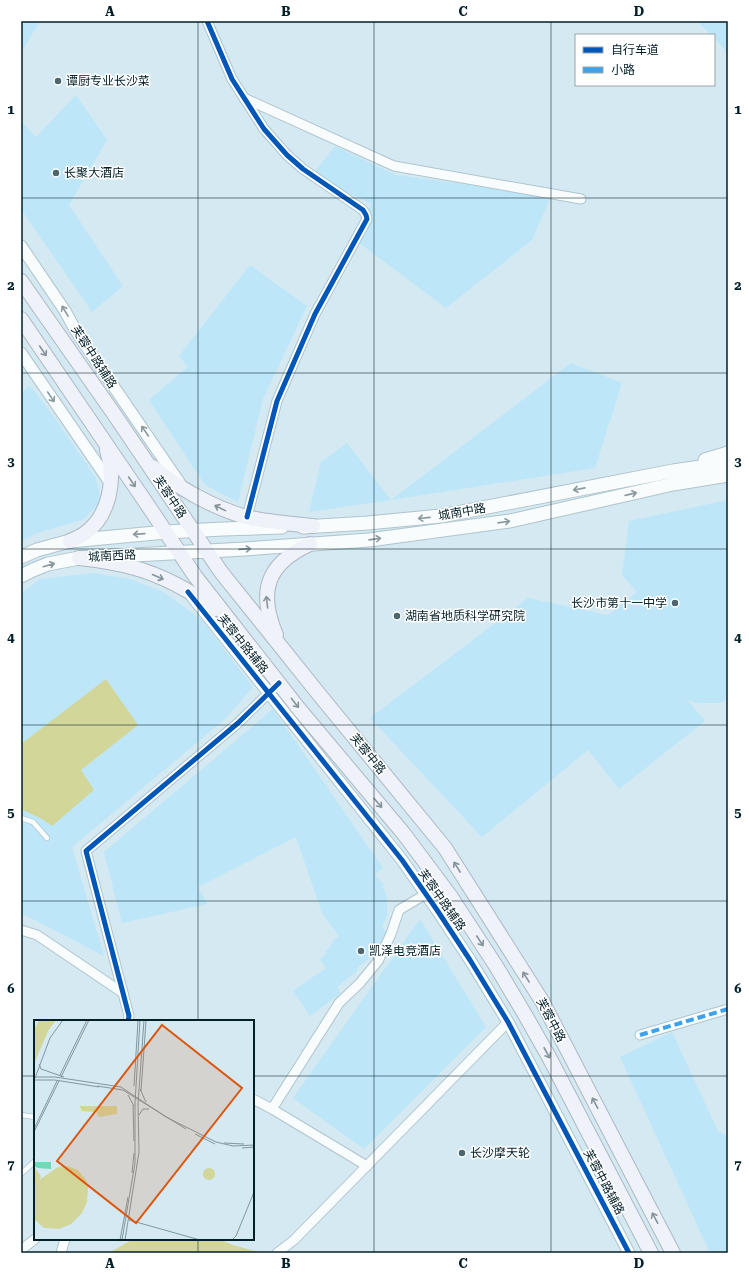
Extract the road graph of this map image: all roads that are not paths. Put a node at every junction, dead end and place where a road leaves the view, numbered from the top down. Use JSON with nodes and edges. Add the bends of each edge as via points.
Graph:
{"nodes":[{"id":1,"x":207,"y":21,"type":"edge"},
{"id":2,"x":244,"y":98,"type":"junction"},
{"id":3,"x":580,"y":199,"type":"dead end"},
{"id":4,"x":21,"y":246,"type":"edge"},
{"id":5,"x":21,"y":280,"type":"edge"},
{"id":6,"x":21,"y":319,"type":"edge"},
{"id":7,"x":21,"y":353,"type":"edge"},
{"id":8,"x":105,"y":442,"type":"junction"},
{"id":9,"x":728,"y":453,"type":"edge"},
{"id":10,"x":144,"y":458,"type":"junction"},
{"id":11,"x":728,"y":463,"type":"edge"},
{"id":12,"x":673,"y":471,"type":"junction"},
{"id":13,"x":728,"y":475,"type":"edge"},
{"id":14,"x":728,"y":480,"type":"edge"},
{"id":15,"x":111,"y":484,"type":"junction"},
{"id":16,"x":673,"y":484,"type":"junction"},
{"id":17,"x":182,"y":487,"type":"junction"},
{"id":18,"x":247,"y":517,"type":"junction"},
{"id":19,"x":313,"y":526,"type":"junction"},
{"id":20,"x":192,"y":531,"type":"junction"},
{"id":21,"x":166,"y":532,"type":"junction"},
{"id":22,"x":70,"y":541,"type":"junction"},
{"id":23,"x":310,"y":544,"type":"junction"},
{"id":24,"x":206,"y":551,"type":"junction"},
{"id":25,"x":179,"y":552,"type":"junction"},
{"id":26,"x":21,"y":557,"type":"edge"},
{"id":27,"x":79,"y":558,"type":"junction"},
{"id":28,"x":21,"y":576,"type":"edge"},
{"id":29,"x":188,"y":592,"type":"junction"},
{"id":30,"x":226,"y":618,"type":"junction"},
{"id":31,"x":285,"y":652,"type":"junction"},
{"id":32,"x":273,"y":687,"type":"junction"},
{"id":33,"x":21,"y":818,"type":"edge"},
{"id":34,"x":47,"y":838,"type":"dead end"},
{"id":35,"x":426,"y":894,"type":"junction"},
{"id":36,"x":21,"y":930,"type":"edge"},
{"id":37,"x":123,"y":993,"type":"junction"},
{"id":38,"x":728,"y":1009,"type":"edge"},
{"id":39,"x":128,"y":1020,"type":"edge"},
{"id":40,"x":508,"y":1022,"type":"junction"},
{"id":41,"x":640,"y":1035,"type":"dead end"},
{"id":42,"x":254,"y":1100,"type":"edge"},
{"id":43,"x":272,"y":1109,"type":"junction"},
{"id":44,"x":21,"y":1115,"type":"edge"},
{"id":45,"x":34,"y":1117,"type":"edge"},
{"id":46,"x":34,"y":1162,"type":"edge"},
{"id":47,"x":367,"y":1166,"type":"junction"},
{"id":48,"x":21,"y":1174,"type":"edge"},
{"id":49,"x":34,"y":1240,"type":"edge"},
{"id":50,"x":65,"y":1240,"type":"edge"},
{"id":51,"x":21,"y":1250,"type":"edge"},
{"id":52,"x":61,"y":1253,"type":"edge"},
{"id":53,"x":277,"y":1253,"type":"edge"},
{"id":54,"x":629,"y":1253,"type":"edge"},
{"id":55,"x":651,"y":1253,"type":"edge"},
{"id":56,"x":673,"y":1253,"type":"edge"}],
"edges":[{"from":1,"to":2,"type":"street","via":[[232,79]]},
{"from":2,"to":3,"type":"street","via":[[394,166]]},
{"from":2,"to":18,"type":"street","via":[[264,129],[287,154],[303,169],[363,210],[367,219],[315,314],[277,401]]},
{"from":17,"to":4,"type":"street","name":"芙蓉中路辅路","one_way":true},
{"from":5,"to":10,"type":"main road","name":"芙蓉中路"},
{"from":6,"to":8,"type":"main road","name":"芙蓉中路","one_way":true},
{"from":7,"to":15,"type":"street","one_way":true},
{"from":8,"to":15,"type":"main road"},
{"from":8,"to":21,"type":"main road","name":"芙蓉中路","one_way":true},
{"from":9,"to":12,"type":"main road"},
{"from":10,"to":17,"type":"main road","via":[[160,473]]},
{"from":10,"to":20,"type":"main road","name":"芙蓉中路"},
{"from":11,"to":12,"type":"main road","name":"城南中路"},
{"from":12,"to":19,"type":"main road","name":"城南中路","one_way":true,"via":[[440,516],[368,524]]},
{"from":13,"to":16,"type":"main road","name":"城南中路"},
{"from":14,"to":16,"type":"main road"},
{"from":15,"to":22,"type":"main road","via":[[106,506],[100,517],[84,534]]},
{"from":23,"to":16,"type":"main road","name":"城南中路","one_way":true,"via":[[368,540],[510,521]]},
{"from":18,"to":17,"type":"main road","one_way":true,"via":[[225,510]]},
{"from":18,"to":19,"type":"main road"},
{"from":19,"to":20,"type":"main road","name":"城南中路"},
{"from":20,"to":21,"type":"main road","name":"城南西路"},
{"from":20,"to":24,"type":"main road","name":"芙蓉中路"},
{"from":21,"to":22,"type":"main road","name":"城南西路","one_way":true},
{"from":21,"to":25,"type":"main road","name":"芙蓉中路"},
{"from":22,"to":26,"type":"main road","name":"城南西路"},
{"from":24,"to":23,"type":"main road","name":"城南中路","one_way":true},
{"from":31,"to":23,"type":"main road","one_way":true,"via":[[273,628],[266,595],[275,571],[287,557]]},
{"from":24,"to":25,"type":"main road","name":"城南西路"},
{"from":24,"to":31,"type":"main road","name":"芙蓉中路"},
{"from":25,"to":27,"type":"main road","name":"城南西路"},
{"from":25,"to":30,"type":"main road","name":"芙蓉中路"},
{"from":28,"to":27,"type":"main road","name":"城南西路","one_way":true,"via":[[48,564]]},
{"from":27,"to":29,"type":"main road","one_way":true,"via":[[136,569]]},
{"from":29,"to":30,"type":"main road"},
{"from":29,"to":32,"type":"street","name":"芙蓉中路辅路"},
{"from":30,"to":32,"type":"main road","name":"芙蓉中路"},
{"from":56,"to":31,"type":"main road","name":"芙蓉中路","one_way":true,"via":[[542,1001],[445,848]]},
{"from":32,"to":35,"type":"street","name":"芙蓉中路辅路","via":[[317,755],[402,860]]},
{"from":32,"to":37,"type":"street","via":[[238,723],[86,851]]},
{"from":32,"to":55,"type":"main road","name":"芙蓉中路","one_way":true,"via":[[404,834],[472,928],[549,1057]]},
{"from":33,"to":34,"type":"lane","via":[[33,822]]},
{"from":35,"to":40,"type":"street","name":"芙蓉中路辅路"},
{"from":35,"to":43,"type":"street","via":[[399,910],[378,961],[339,1003]]},
{"from":36,"to":37,"type":"street","via":[[37,935]]},
{"from":37,"to":39,"type":"street"},
{"from":38,"to":41,"type":"street"},
{"from":40,"to":47,"type":"street"},
{"from":40,"to":54,"type":"street","name":"芙蓉中路辅路"},
{"from":42,"to":43,"type":"street"},
{"from":43,"to":47,"type":"street"},
{"from":44,"to":45,"type":"lane"},
{"from":46,"to":48,"type":"lane"},
{"from":47,"to":53,"type":"street","via":[[294,1240]]},
{"from":49,"to":51,"type":"street"},
{"from":50,"to":52,"type":"street"}]}
